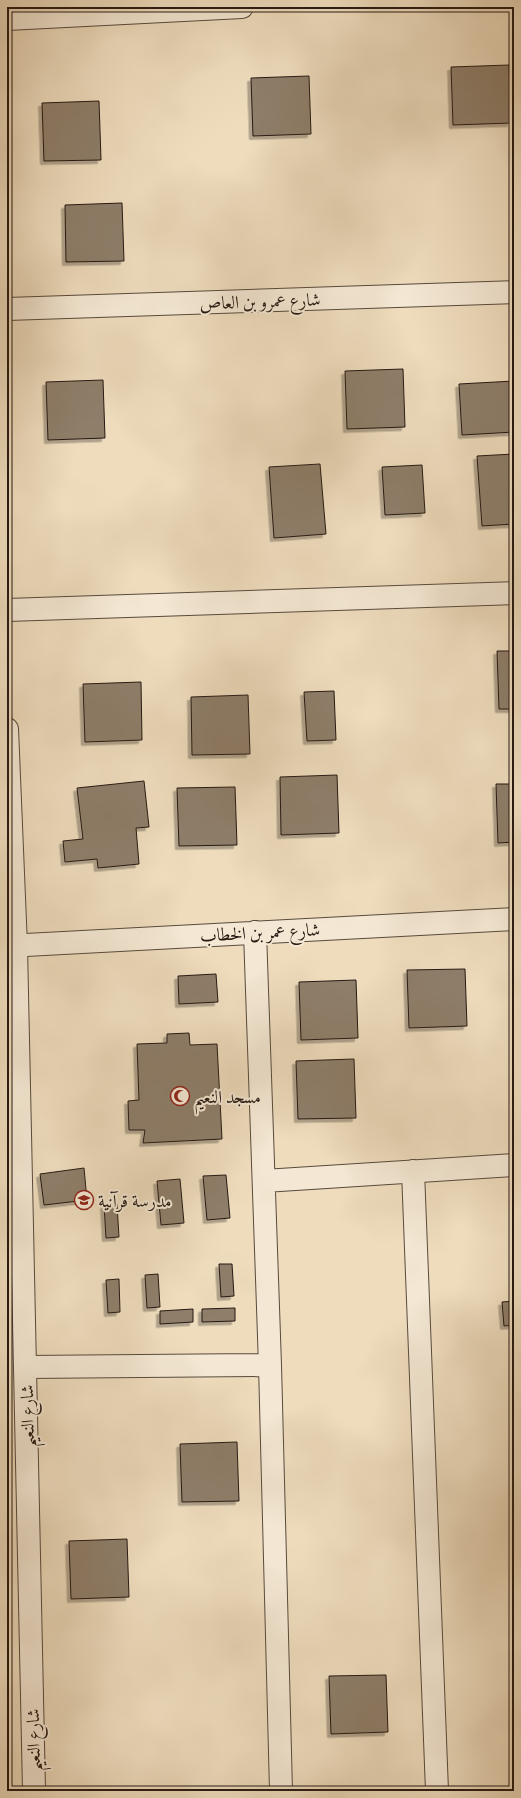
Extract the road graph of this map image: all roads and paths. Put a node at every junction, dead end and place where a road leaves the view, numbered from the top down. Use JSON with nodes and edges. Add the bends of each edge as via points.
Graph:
{"nodes":[{"id":1,"x":242,"y":7,"type":"edge"},
{"id":2,"x":7,"y":19,"type":"edge"},
{"id":3,"x":514,"y":292,"type":"edge"},
{"id":4,"x":7,"y":309,"type":"edge"},
{"id":5,"x":514,"y":593,"type":"edge"},
{"id":6,"x":7,"y":610,"type":"edge"},
{"id":7,"x":7,"y":729,"type":"edge"},
{"id":8,"x":514,"y":919,"type":"edge"},
{"id":9,"x":255,"y":932,"type":"junction"},
{"id":10,"x":11,"y":946,"type":"edge"},
{"id":11,"x":514,"y":1165,"type":"edge"},
{"id":12,"x":413,"y":1171,"type":"junction"},
{"id":13,"x":264,"y":1181,"type":"junction"},
{"id":14,"x":270,"y":1364,"type":"junction"},
{"id":15,"x":26,"y":1367,"type":"junction"},
{"id":16,"x":34,"y":1791,"type":"edge"},
{"id":17,"x":280,"y":1791,"type":"edge"},
{"id":18,"x":437,"y":1791,"type":"edge"}],
"edges":[{"from":1,"to":2,"type":"street"},
{"from":3,"to":4,"type":"street","name":"شارع عمرو بن العاص"},
{"from":5,"to":6,"type":"street"},
{"from":7,"to":10,"type":"street","name":"شارع النعيم"},
{"from":8,"to":9,"type":"street","name":"شارع عمر بن الخطاب"},
{"from":9,"to":10,"type":"street","name":"شارع عمر بن الخطاب"},
{"from":9,"to":13,"type":"street"},
{"from":10,"to":15,"type":"street","name":"شارع النعيم"},
{"from":11,"to":12,"type":"street"},
{"from":12,"to":13,"type":"street"},
{"from":12,"to":18,"type":"street"},
{"from":13,"to":14,"type":"street"},
{"from":14,"to":15,"type":"street"},
{"from":14,"to":17,"type":"street"},
{"from":15,"to":16,"type":"street","name":"شارع النعيم"}]}
